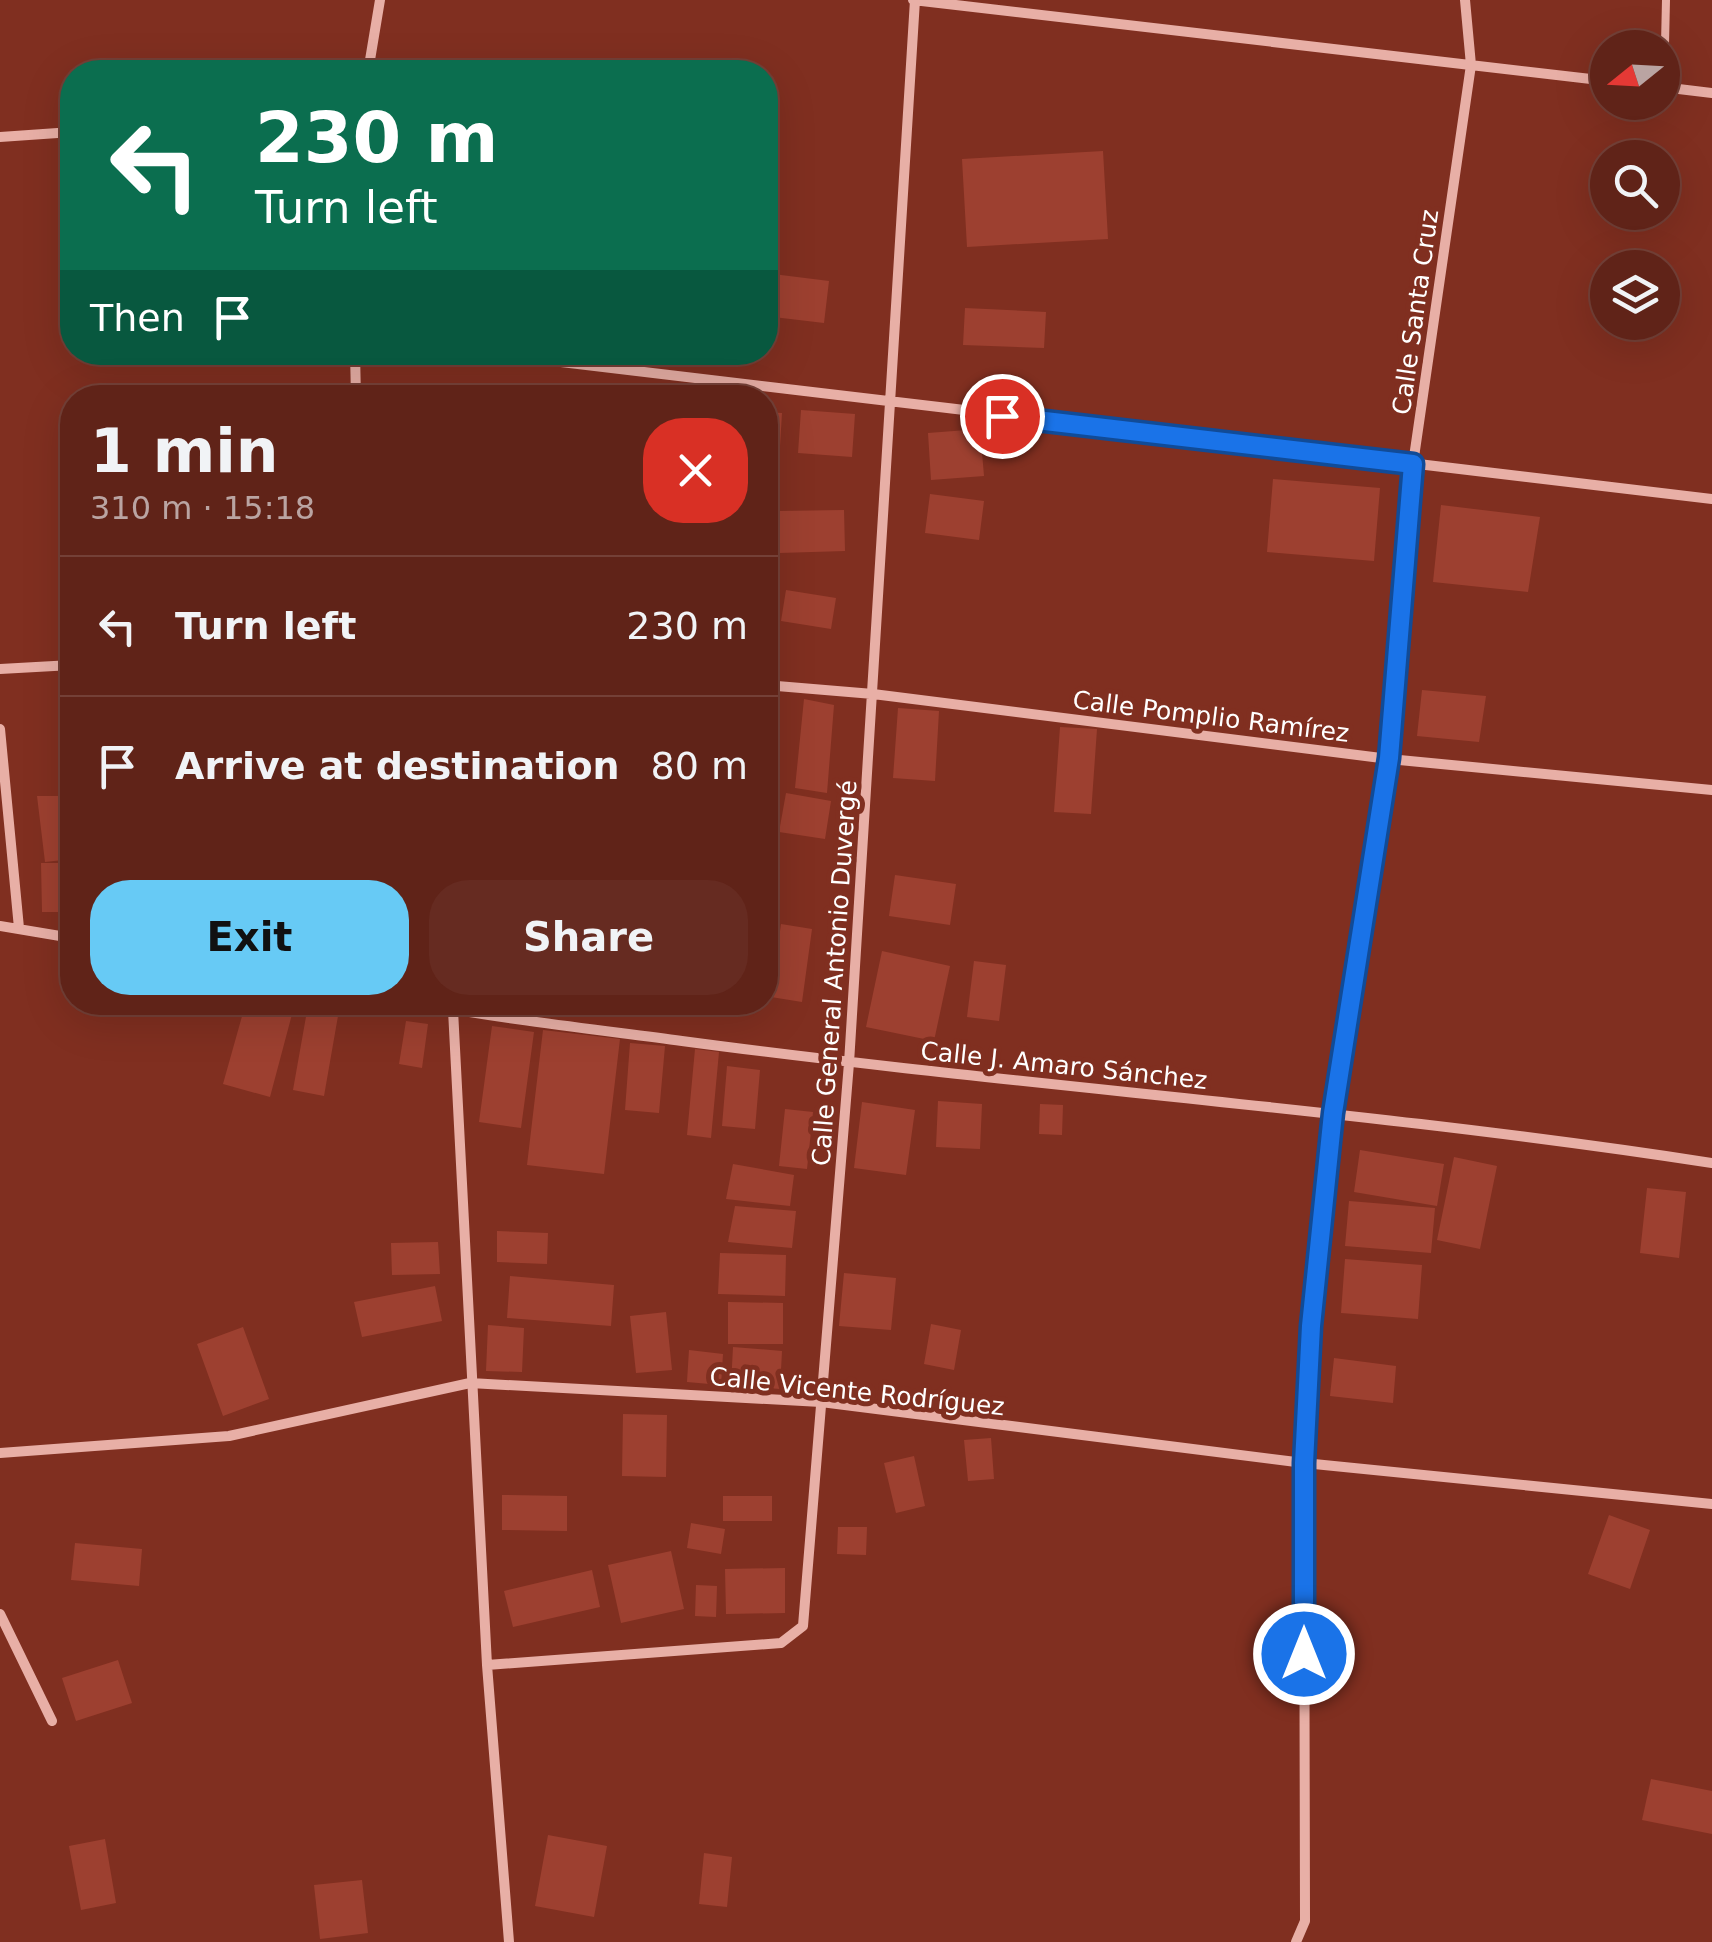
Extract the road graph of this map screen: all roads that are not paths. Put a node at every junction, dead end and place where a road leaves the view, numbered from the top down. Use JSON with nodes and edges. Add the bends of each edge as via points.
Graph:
{"nodes":[{"id":1,"x":380,"y":0,"type":"edge"},
{"id":2,"x":914,"y":0,"type":"edge"},
{"id":3,"x":1465,"y":0,"type":"edge"},
{"id":4,"x":1666,"y":0,"type":"edge"},
{"id":5,"x":1665,"y":30,"type":"edge"},
{"id":6,"x":370,"y":60,"type":"edge"},
{"id":7,"x":1472,"y":65,"type":"junction"},
{"id":8,"x":1590,"y":79,"type":"edge"},
{"id":9,"x":1680,"y":90,"type":"edge"},
{"id":10,"x":1712,"y":93,"type":"edge"},
{"id":11,"x":60,"y":133,"type":"edge"},
{"id":12,"x":0,"y":137,"type":"edge"},
{"id":13,"x":584,"y":365,"type":"edge"},
{"id":14,"x":750,"y":385,"type":"edge"},
{"id":15,"x":778,"y":388,"type":"edge"},
{"id":16,"x":890,"y":402,"type":"junction"},
{"id":17,"x":1413,"y":464,"type":"junction"},
{"id":18,"x":1712,"y":499,"type":"edge"},
{"id":19,"x":60,"y":666,"type":"edge"},
{"id":20,"x":0,"y":669,"type":"edge"},
{"id":21,"x":778,"y":686,"type":"edge"},
{"id":22,"x":873,"y":694,"type":"junction"},
{"id":23,"x":0,"y":729,"type":"edge"},
{"id":24,"x":1389,"y":758,"type":"junction"},
{"id":25,"x":1712,"y":790,"type":"edge"},
{"id":26,"x":0,"y":926,"type":"edge"},
{"id":27,"x":19,"y":928,"type":"junction"},
{"id":28,"x":60,"y":936,"type":"edge"},
{"id":29,"x":453,"y":1015,"type":"edge"},
{"id":30,"x":490,"y":1015,"type":"edge"},
{"id":31,"x":850,"y":1064,"type":"junction"},
{"id":32,"x":1333,"y":1113,"type":"junction"},
{"id":33,"x":1712,"y":1162,"type":"edge"},
{"id":34,"x":470,"y":1383,"type":"junction"},
{"id":35,"x":821,"y":1402,"type":"junction"},
{"id":36,"x":0,"y":1453,"type":"edge"},
{"id":37,"x":1304,"y":1463,"type":"junction"},
{"id":38,"x":1712,"y":1504,"type":"edge"},
{"id":39,"x":0,"y":1614,"type":"edge"},
{"id":40,"x":486,"y":1665,"type":"junction"},
{"id":41,"x":52,"y":1722,"type":"dead end"},
{"id":42,"x":509,"y":1942,"type":"edge"},
{"id":43,"x":1296,"y":1942,"type":"edge"}],
"edges":[{"from":1,"to":6,"type":"street"},
{"from":2,"to":7,"type":"street"},
{"from":2,"to":16,"type":"street","name":"Calle General Antonio Duvergé"},
{"from":3,"to":7,"type":"street","name":"Calle Santa Cruz"},
{"from":4,"to":5,"type":"lane"},
{"from":7,"to":8,"type":"street"},
{"from":7,"to":17,"type":"street","name":"Calle Santa Cruz"},
{"from":9,"to":10,"type":"street"},
{"from":11,"to":12,"type":"street"},
{"from":13,"to":14,"type":"street"},
{"from":15,"to":16,"type":"street"},
{"from":16,"to":17,"type":"street"},
{"from":16,"to":22,"type":"street","name":"Calle General Antonio Duvergé"},
{"from":17,"to":18,"type":"street"},
{"from":17,"to":24,"type":"street","name":"Calle Santa Cruz"},
{"from":19,"to":20,"type":"street"},
{"from":21,"to":22,"type":"street","name":"Calle Pomplio Ramírez"},
{"from":22,"to":24,"type":"street","name":"Calle Pomplio Ramírez"},
{"from":22,"to":31,"type":"street","name":"Calle General Antonio Duvergé"},
{"from":23,"to":27,"type":"street"},
{"from":24,"to":25,"type":"street","name":"Calle Pomplio Ramírez"},
{"from":24,"to":32,"type":"street","name":"Calle Santa Cruz"},
{"from":26,"to":27,"type":"street"},
{"from":27,"to":28,"type":"street"},
{"from":29,"to":34,"type":"street"},
{"from":30,"to":31,"type":"street","name":"Calle J. Amaro Sánchez"},
{"from":31,"to":32,"type":"street","name":"Calle J. Amaro Sánchez"},
{"from":31,"to":35,"type":"street","name":"Calle General Antonio Duvergé"},
{"from":32,"to":33,"type":"street","name":"Calle J. Amaro Sánchez"},
{"from":32,"to":37,"type":"street","name":"Calle Santa Cruz"},
{"from":34,"to":35,"type":"street","name":"Calle Vicente Rodríguez"},
{"from":34,"to":36,"type":"street","name":"Calle Vicente Rodríguez","via":[[229,1436]]},
{"from":34,"to":40,"type":"street"},
{"from":35,"to":37,"type":"street","name":"Calle Vicente Rodríguez"},
{"from":35,"to":40,"type":"street","name":"Calle General Antonio Duvergé","via":[[803,1626],[781,1643]]},
{"from":37,"to":38,"type":"street","name":"Calle Vicente Rodríguez"},
{"from":37,"to":43,"type":"street","name":"Calle Santa Cruz","via":[[1305,1921]]},
{"from":39,"to":41,"type":"street"},
{"from":40,"to":42,"type":"street"}]}
